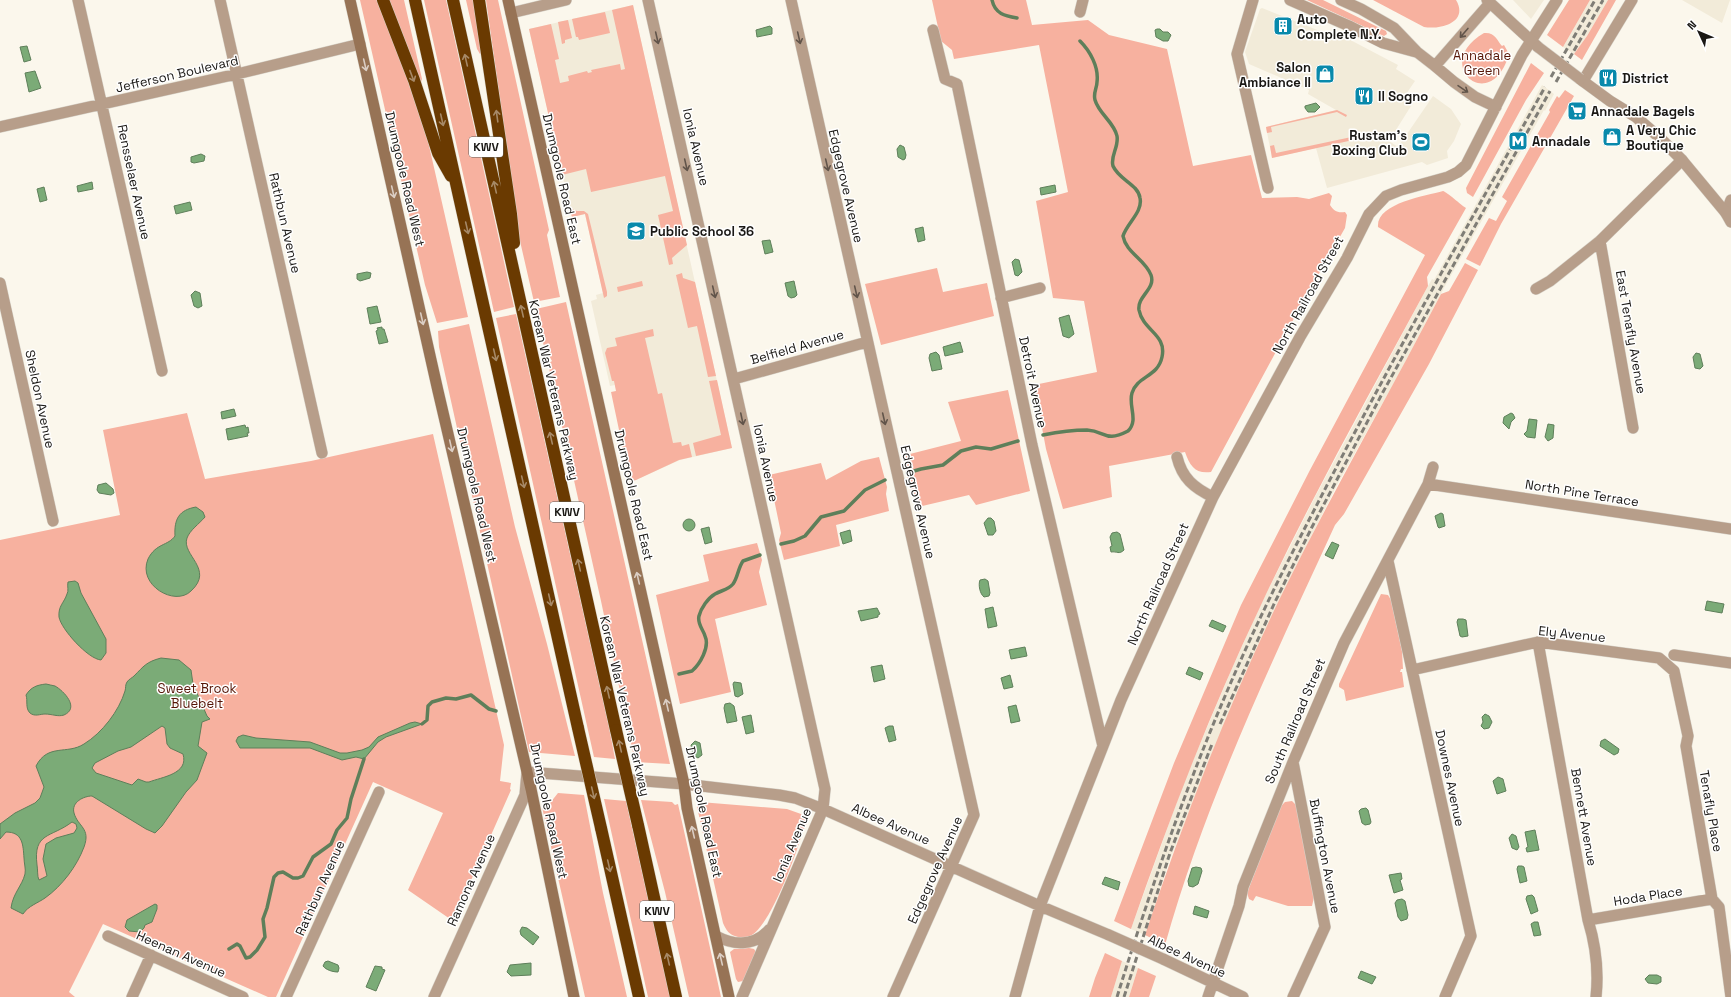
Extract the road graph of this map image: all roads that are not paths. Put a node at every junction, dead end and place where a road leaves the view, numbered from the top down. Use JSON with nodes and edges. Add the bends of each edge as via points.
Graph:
{"nodes":[{"id":1,"x":78,"y":0,"type":"edge"},
{"id":2,"x":220,"y":0,"type":"edge"},
{"id":3,"x":350,"y":0,"type":"edge"},
{"id":4,"x":383,"y":0,"type":"edge"},
{"id":5,"x":415,"y":0,"type":"edge"},
{"id":6,"x":453,"y":0,"type":"edge"},
{"id":7,"x":479,"y":0,"type":"edge"},
{"id":8,"x":508,"y":0,"type":"edge"},
{"id":9,"x":566,"y":0,"type":"edge"},
{"id":10,"x":648,"y":0,"type":"edge"},
{"id":11,"x":791,"y":0,"type":"edge"},
{"id":12,"x":1083,"y":0,"type":"edge"},
{"id":13,"x":1253,"y":0,"type":"edge"},
{"id":14,"x":1290,"y":0,"type":"edge"},
{"id":15,"x":1341,"y":0,"type":"edge"},
{"id":16,"x":1558,"y":0,"type":"edge"},
{"id":17,"x":1632,"y":0,"type":"edge"},
{"id":18,"x":1488,"y":2,"type":"edge"},
{"id":19,"x":1080,"y":12,"type":"dead end"},
{"id":20,"x":511,"y":13,"type":"junction"},
{"id":21,"x":933,"y":30,"type":"dead end"},
{"id":22,"x":360,"y":44,"type":"junction"},
{"id":23,"x":1534,"y":44,"type":"junction"},
{"id":24,"x":1417,"y":52,"type":"junction"},
{"id":25,"x":1435,"y":66,"type":"junction"},
{"id":26,"x":237,"y":74,"type":"junction"},
{"id":27,"x":1582,"y":80,"type":"junction"},
{"id":28,"x":103,"y":105,"type":"junction"},
{"id":29,"x":1496,"y":107,"type":"junction"},
{"id":30,"x":0,"y":127,"type":"edge"},
{"id":31,"x":1682,"y":160,"type":"junction"},
{"id":32,"x":1268,"y":188,"type":"dead end"},
{"id":33,"x":458,"y":190,"type":"junction"},
{"id":34,"x":1731,"y":200,"type":"edge"},
{"id":35,"x":1729,"y":218,"type":"edge"},
{"id":36,"x":1600,"y":241,"type":"junction"},
{"id":37,"x":0,"y":283,"type":"edge"},
{"id":38,"x":1040,"y":288,"type":"dead end"},
{"id":39,"x":1536,"y":289,"type":"dead end"},
{"id":40,"x":518,"y":294,"type":"junction"},
{"id":41,"x":1001,"y":298,"type":"junction"},
{"id":42,"x":867,"y":342,"type":"junction"},
{"id":43,"x":162,"y":371,"type":"dead end"},
{"id":44,"x":734,"y":380,"type":"junction"},
{"id":45,"x":1634,"y":428,"type":"dead end"},
{"id":46,"x":322,"y":452,"type":"dead end"},
{"id":47,"x":1177,"y":457,"type":"dead end"},
{"id":48,"x":1433,"y":467,"type":"dead end"},
{"id":49,"x":1428,"y":484,"type":"junction"},
{"id":50,"x":1212,"y":497,"type":"junction"},
{"id":51,"x":53,"y":521,"type":"dead end"},
{"id":52,"x":1731,"y":529,"type":"edge"},
{"id":53,"x":1388,"y":562,"type":"junction"},
{"id":54,"x":1538,"y":642,"type":"junction"},
{"id":55,"x":1674,"y":655,"type":"dead end"},
{"id":56,"x":1659,"y":658,"type":"joint"},
{"id":57,"x":1731,"y":663,"type":"edge"},
{"id":58,"x":1412,"y":670,"type":"junction"},
{"id":59,"x":1103,"y":746,"type":"junction"},
{"id":60,"x":1293,"y":762,"type":"junction"},
{"id":61,"x":527,"y":772,"type":"junction"},
{"id":62,"x":684,"y":784,"type":"junction"},
{"id":63,"x":379,"y":792,"type":"dead end"},
{"id":64,"x":823,"y":809,"type":"junction"},
{"id":65,"x":952,"y":866,"type":"junction"},
{"id":66,"x":1712,"y":899,"type":"junction"},
{"id":67,"x":1040,"y":906,"type":"junction"},
{"id":68,"x":1588,"y":920,"type":"junction"},
{"id":69,"x":773,"y":926,"type":"junction"},
{"id":70,"x":108,"y":936,"type":"dead end"},
{"id":71,"x":716,"y":936,"type":"junction"},
{"id":72,"x":151,"y":954,"type":"junction"},
{"id":73,"x":1212,"y":984,"type":"junction"},
{"id":74,"x":132,"y":997,"type":"edge"},
{"id":75,"x":243,"y":997,"type":"edge"},
{"id":76,"x":286,"y":997,"type":"edge"},
{"id":77,"x":434,"y":997,"type":"edge"},
{"id":78,"x":574,"y":997,"type":"edge"},
{"id":79,"x":639,"y":997,"type":"edge"},
{"id":80,"x":676,"y":997,"type":"edge"},
{"id":81,"x":729,"y":997,"type":"edge"},
{"id":82,"x":742,"y":997,"type":"edge"},
{"id":83,"x":893,"y":997,"type":"edge"},
{"id":84,"x":1015,"y":997,"type":"edge"},
{"id":85,"x":1208,"y":997,"type":"edge"},
{"id":86,"x":1243,"y":997,"type":"edge"},
{"id":87,"x":1293,"y":997,"type":"edge"},
{"id":88,"x":1445,"y":997,"type":"edge"},
{"id":89,"x":1596,"y":997,"type":"edge"},
{"id":90,"x":1731,"y":997,"type":"edge"}],
"edges":[{"from":1,"to":28,"type":"street","name":"Rensselaer Avenue"},
{"from":2,"to":26,"type":"street","name":"Rathbun Avenue"},
{"from":3,"to":22,"type":"main road","name":"Drumgoole Road West"},
{"from":4,"to":33,"type":"highway","one_way":true,"via":[[438,152]]},
{"from":5,"to":33,"type":"highway","number":"KWV","one_way":true},
{"from":40,"to":6,"type":"highway","name":"Korean War Veterans Parkway","number":"KWV","one_way":true},
{"from":40,"to":7,"type":"highway","one_way":true,"via":[[511,214]]},
{"from":8,"to":20,"type":"main road","name":"Drumgoole Road East"},
{"from":9,"to":20,"type":"street"},
{"from":10,"to":44,"type":"street","name":"Ionia Avenue","one_way":true},
{"from":11,"to":42,"type":"street","name":"Edgegrove Avenue","one_way":true},
{"from":12,"to":19,"type":"street"},
{"from":13,"to":32,"type":"street","via":[[1237,54]]},
{"from":14,"to":24,"type":"street","via":[[1384,43]]},
{"from":15,"to":24,"type":"street","via":[[1394,28]]},
{"from":16,"to":23,"type":"street"},
{"from":17,"to":27,"type":"street"},
{"from":18,"to":23,"type":"street"},
{"from":18,"to":25,"type":"street","one_way":true},
{"from":62,"to":20,"type":"main road","name":"Drumgoole Road East","one_way":true},
{"from":21,"to":41,"type":"street","name":"Detroit Avenue","via":[[945,79],[957,84]]},
{"from":22,"to":26,"type":"street","name":"Jefferson Boulevard"},
{"from":22,"to":61,"type":"main road","name":"Drumgoole Road West","one_way":true},
{"from":23,"to":27,"type":"street","bridge":true},
{"from":23,"to":29,"type":"street"},
{"from":24,"to":25,"type":"street"},
{"from":25,"to":29,"type":"street","one_way":true,"via":[[1474,97]]},
{"from":26,"to":28,"type":"street","name":"Jefferson Boulevard"},
{"from":26,"to":46,"type":"street","name":"Rathbun Avenue"},
{"from":27,"to":31,"type":"street","via":[[1636,117]]},
{"from":28,"to":30,"type":"street","name":"Jefferson Boulevard"},
{"from":28,"to":43,"type":"street","name":"Rensselaer Avenue"},
{"from":29,"to":50,"type":"street","name":"North Railroad Street","via":[[1466,165],[1458,172],[1401,190],[1386,196],[1376,204]]},
{"from":31,"to":35,"type":"street"},
{"from":31,"to":36,"type":"street"},
{"from":33,"to":79,"type":"highway","number":"KWV","one_way":true,"bridge":true},
{"from":34,"to":35,"type":"street"},
{"from":36,"to":39,"type":"street"},
{"from":36,"to":45,"type":"street","name":"East Tenafly Avenue"},
{"from":37,"to":51,"type":"street","name":"Sheldon Avenue"},
{"from":38,"to":41,"type":"street"},
{"from":80,"to":40,"type":"highway","name":"Korean War Veterans Parkway","number":"KWV","one_way":true,"bridge":true},
{"from":41,"to":59,"type":"street","name":"Detroit Avenue","via":[[1032,445]]},
{"from":42,"to":44,"type":"street","name":"Belfield Avenue"},
{"from":42,"to":65,"type":"street","name":"Edgegrove Avenue","one_way":true,"via":[[974,815]]},
{"from":44,"to":64,"type":"street","name":"Ionia Avenue","one_way":true,"via":[[825,789]]},
{"from":47,"to":50,"type":"street","via":[[1184,477],[1192,486]]},
{"from":48,"to":49,"type":"street","name":"South Railroad Street"},
{"from":49,"to":52,"type":"street","name":"North Pine Terrace"},
{"from":49,"to":53,"type":"street","name":"South Railroad Street"},
{"from":50,"to":59,"type":"street","name":"North Railroad Street"},
{"from":53,"to":58,"type":"street","name":"Downes Avenue"},
{"from":53,"to":60,"type":"street","name":"South Railroad Street","via":[[1365,600],[1344,643]]},
{"from":54,"to":56,"type":"street","name":"Ely Avenue"},
{"from":54,"to":58,"type":"street","name":"Ely Avenue"},
{"from":54,"to":68,"type":"street","name":"Bennett Avenue"},
{"from":55,"to":57,"type":"street"},
{"from":56,"to":66,"type":"street","name":"Tenafly Place","via":[[1674,671],[1688,736],[1686,746]]},
{"from":58,"to":88,"type":"street","name":"Downes Avenue","via":[[1470,936]]},
{"from":59,"to":67,"type":"street","name":"North Railroad Street"},
{"from":60,"to":73,"type":"street","name":"South Railroad Street","via":[[1243,886],[1240,906]]},
{"from":60,"to":87,"type":"street","name":"Buffington Avenue","via":[[1325,927]]},
{"from":61,"to":62,"type":"street","name":"Albee Avenue"},
{"from":61,"to":77,"type":"street","name":"Ramona Avenue","via":[[524,795]]},
{"from":61,"to":78,"type":"main road","name":"Drumgoole Road West"},
{"from":62,"to":64,"type":"street","name":"Albee Avenue","via":[[779,795]]},
{"from":71,"to":62,"type":"main road","name":"Drumgoole Road East","one_way":true,"via":[[687,808]]},
{"from":63,"to":76,"type":"street","name":"Rathbun Avenue"},
{"from":64,"to":65,"type":"street","name":"Albee Avenue"},
{"from":64,"to":69,"type":"street","name":"Ionia Avenue"},
{"from":65,"to":67,"type":"street","name":"Albee Avenue"},
{"from":65,"to":83,"type":"street","name":"Edgegrove Avenue"},
{"from":66,"to":68,"type":"street","name":"Hoda Place"},
{"from":66,"to":90,"type":"street","name":"Tenafly Place","via":[[1718,907]]},
{"from":67,"to":73,"type":"street","name":"Albee Avenue","bridge":true,"via":[[1162,959]]},
{"from":67,"to":84,"type":"street","name":"North Railroad Street"},
{"from":68,"to":89,"type":"street","name":"Bennett Avenue","via":[[1597,959]]},
{"from":69,"to":71,"type":"street","name":"Ionia Avenue","via":[[764,935],[749,943],[729,942]]},
{"from":69,"to":82,"type":"street","name":"Ionia Avenue"},
{"from":70,"to":72,"type":"street","name":"Heenan Avenue"},
{"from":81,"to":71,"type":"main road","name":"Drumgoole Road East","one_way":true},
{"from":72,"to":74,"type":"street"},
{"from":72,"to":75,"type":"street","name":"Heenan Avenue"},
{"from":73,"to":85,"type":"street","name":"South Railroad Street"},
{"from":73,"to":86,"type":"street","name":"Albee Avenue"}]}
